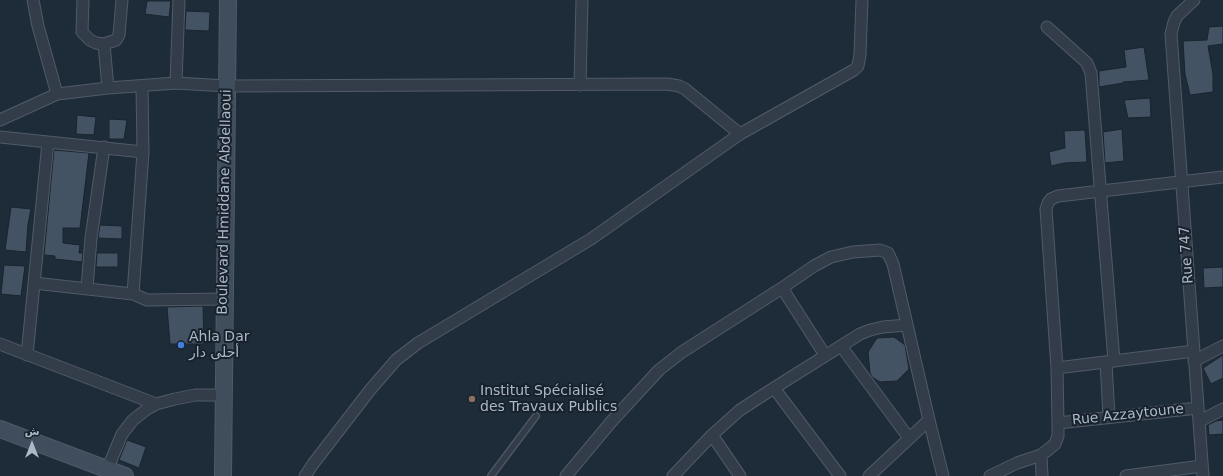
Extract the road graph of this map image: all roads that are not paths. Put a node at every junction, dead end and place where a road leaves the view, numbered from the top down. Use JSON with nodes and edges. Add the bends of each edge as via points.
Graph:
{"nodes":[{"id":1,"x":33,"y":0,"type":"edge"},
{"id":2,"x":83,"y":0,"type":"edge"},
{"id":3,"x":122,"y":0,"type":"edge"},
{"id":4,"x":179,"y":0,"type":"edge"},
{"id":5,"x":228,"y":0,"type":"edge"},
{"id":6,"x":582,"y":0,"type":"edge"},
{"id":7,"x":862,"y":0,"type":"edge"},
{"id":8,"x":1194,"y":0,"type":"edge"},
{"id":9,"x":1047,"y":27,"type":"dead end"},
{"id":10,"x":104,"y":44,"type":"junction"},
{"id":11,"x":176,"y":83,"type":"junction"},
{"id":12,"x":580,"y":84,"type":"junction"},
{"id":13,"x":142,"y":86,"type":"junction"},
{"id":14,"x":227,"y":86,"type":"junction"},
{"id":15,"x":108,"y":88,"type":"junction"},
{"id":16,"x":57,"y":94,"type":"junction"},
{"id":17,"x":0,"y":120,"type":"edge"},
{"id":18,"x":740,"y":134,"type":"junction"},
{"id":19,"x":0,"y":136,"type":"edge"},
{"id":20,"x":48,"y":142,"type":"junction"},
{"id":21,"x":104,"y":147,"type":"junction"},
{"id":22,"x":143,"y":152,"type":"junction"},
{"id":23,"x":1223,"y":177,"type":"edge"},
{"id":24,"x":1182,"y":182,"type":"junction"},
{"id":25,"x":1101,"y":191,"type":"junction"},
{"id":26,"x":34,"y":283,"type":"junction"},
{"id":27,"x":87,"y":288,"type":"junction"},
{"id":28,"x":782,"y":288,"type":"junction"},
{"id":29,"x":133,"y":294,"type":"junction"},
{"id":30,"x":224,"y":299,"type":"junction"},
{"id":31,"x":907,"y":325,"type":"junction"},
{"id":32,"x":0,"y":344,"type":"edge"},
{"id":33,"x":840,"y":346,"type":"junction"},
{"id":34,"x":1223,"y":346,"type":"edge"},
{"id":35,"x":27,"y":355,"type":"junction"},
{"id":36,"x":825,"y":356,"type":"junction"},
{"id":37,"x":1194,"y":356,"type":"junction"},
{"id":38,"x":1110,"y":362,"type":"junction"},
{"id":39,"x":1057,"y":368,"type":"junction"},
{"id":40,"x":774,"y":388,"type":"junction"},
{"id":41,"x":223,"y":396,"type":"junction"},
{"id":42,"x":156,"y":404,"type":"junction"},
{"id":43,"x":1198,"y":408,"type":"junction"},
{"id":44,"x":1223,"y":409,"type":"edge"},
{"id":45,"x":536,"y":416,"type":"dead end"},
{"id":46,"x":1109,"y":417,"type":"junction"},
{"id":47,"x":929,"y":420,"type":"junction"},
{"id":48,"x":1200,"y":421,"type":"junction"},
{"id":49,"x":1058,"y":423,"type":"junction"},
{"id":50,"x":0,"y":429,"type":"edge"},
{"id":51,"x":712,"y":435,"type":"junction"},
{"id":52,"x":909,"y":438,"type":"junction"},
{"id":53,"x":1041,"y":455,"type":"junction"},
{"id":54,"x":99,"y":470,"type":"edge"},
{"id":55,"x":1202,"y":471,"type":"edge"},
{"id":56,"x":943,"y":472,"type":"edge"},
{"id":57,"x":125,"y":476,"type":"edge"},
{"id":58,"x":223,"y":476,"type":"edge"},
{"id":59,"x":305,"y":476,"type":"edge"},
{"id":60,"x":492,"y":476,"type":"edge"},
{"id":61,"x":566,"y":476,"type":"edge"},
{"id":62,"x":673,"y":476,"type":"edge"},
{"id":63,"x":740,"y":476,"type":"edge"},
{"id":64,"x":840,"y":476,"type":"edge"},
{"id":65,"x":869,"y":476,"type":"edge"},
{"id":66,"x":933,"y":476,"type":"edge"},
{"id":67,"x":990,"y":476,"type":"edge"},
{"id":68,"x":1042,"y":476,"type":"edge"},
{"id":69,"x":1132,"y":476,"type":"edge"}],
"edges":[{"from":1,"to":16,"type":"street"},
{"from":2,"to":10,"type":"street","via":[[82,32],[90,40]]},
{"from":3,"to":10,"type":"street","via":[[120,35],[116,40]]},
{"from":4,"to":11,"type":"street"},
{"from":5,"to":14,"type":"street","name":"Boulevard Hmiddane Abdellaoui"},
{"from":6,"to":12,"type":"street"},
{"from":7,"to":18,"type":"street","via":[[858,66]]},
{"from":8,"to":24,"type":"street","name":"Rue 747","via":[[1177,16],[1172,34]]},
{"from":9,"to":25,"type":"street","via":[[1087,63],[1091,73]]},
{"from":10,"to":15,"type":"street"},
{"from":11,"to":13,"type":"street"},
{"from":11,"to":14,"type":"street"},
{"from":12,"to":14,"type":"street"},
{"from":12,"to":18,"type":"street","via":[[679,86]]},
{"from":13,"to":15,"type":"street"},
{"from":13,"to":22,"type":"street"},
{"from":14,"to":30,"type":"street","name":"Boulevard Hmiddane Abdellaoui"},
{"from":15,"to":16,"type":"street"},
{"from":16,"to":17,"type":"street"},
{"from":18,"to":59,"type":"street","via":[[591,239],[418,343],[396,360]]},
{"from":19,"to":20,"type":"street"},
{"from":20,"to":21,"type":"street"},
{"from":20,"to":26,"type":"street"},
{"from":21,"to":22,"type":"street"},
{"from":21,"to":27,"type":"street","via":[[91,238]]},
{"from":22,"to":29,"type":"street"},
{"from":23,"to":24,"type":"street"},
{"from":24,"to":25,"type":"street"},
{"from":24,"to":37,"type":"street","name":"Rue 747"},
{"from":25,"to":38,"type":"street"},
{"from":25,"to":39,"type":"street","via":[[1058,196],[1051,200],[1046,209]]},
{"from":26,"to":27,"type":"street"},
{"from":26,"to":35,"type":"street"},
{"from":27,"to":29,"type":"street"},
{"from":28,"to":31,"type":"street","via":[[831,257],[880,250],[891,256]]},
{"from":28,"to":36,"type":"street"},
{"from":28,"to":61,"type":"street","via":[[682,352],[659,370]]},
{"from":29,"to":30,"type":"street","via":[[147,300]]},
{"from":30,"to":41,"type":"street","name":"Boulevard Hmiddane Abdellaoui"},
{"from":31,"to":33,"type":"street","via":[[883,326],[870,330]]},
{"from":31,"to":47,"type":"street"},
{"from":32,"to":35,"type":"street"},
{"from":33,"to":36,"type":"street"},
{"from":33,"to":52,"type":"street"},
{"from":34,"to":37,"type":"street"},
{"from":35,"to":42,"type":"street"},
{"from":36,"to":40,"type":"street"},
{"from":37,"to":38,"type":"street"},
{"from":37,"to":43,"type":"street","name":"Rue 747"},
{"from":38,"to":39,"type":"street"},
{"from":38,"to":46,"type":"street"},
{"from":39,"to":49,"type":"street"},
{"from":40,"to":51,"type":"street","via":[[740,410]]},
{"from":40,"to":64,"type":"street"},
{"from":41,"to":42,"type":"street","via":[[195,396]]},
{"from":41,"to":58,"type":"street","name":"Boulevard Hmiddane Abdellaoui"},
{"from":42,"to":54,"type":"street","via":[[133,420]]},
{"from":43,"to":46,"type":"street","name":"Rue Azzaytoune"},
{"from":43,"to":48,"type":"street","name":"Rue 747"},
{"from":44,"to":48,"type":"street"},
{"from":45,"to":60,"type":"lane"},
{"from":46,"to":49,"type":"street","name":"Rue Azzaytoune"},
{"from":47,"to":52,"type":"street"},
{"from":47,"to":56,"type":"street"},
{"from":48,"to":55,"type":"street","name":"Rue 747"},
{"from":49,"to":53,"type":"street","name":"Rue Azzaytoune","via":[[1055,444]]},
{"from":50,"to":54,"type":"street"},
{"from":51,"to":62,"type":"street"},
{"from":51,"to":63,"type":"street"},
{"from":52,"to":65,"type":"street"},
{"from":53,"to":67,"type":"street","name":"Rue Azzaytoune"},
{"from":53,"to":68,"type":"street"},
{"from":54,"to":57,"type":"street"},
{"from":55,"to":69,"type":"street"},
{"from":56,"to":66,"type":"street"}]}
